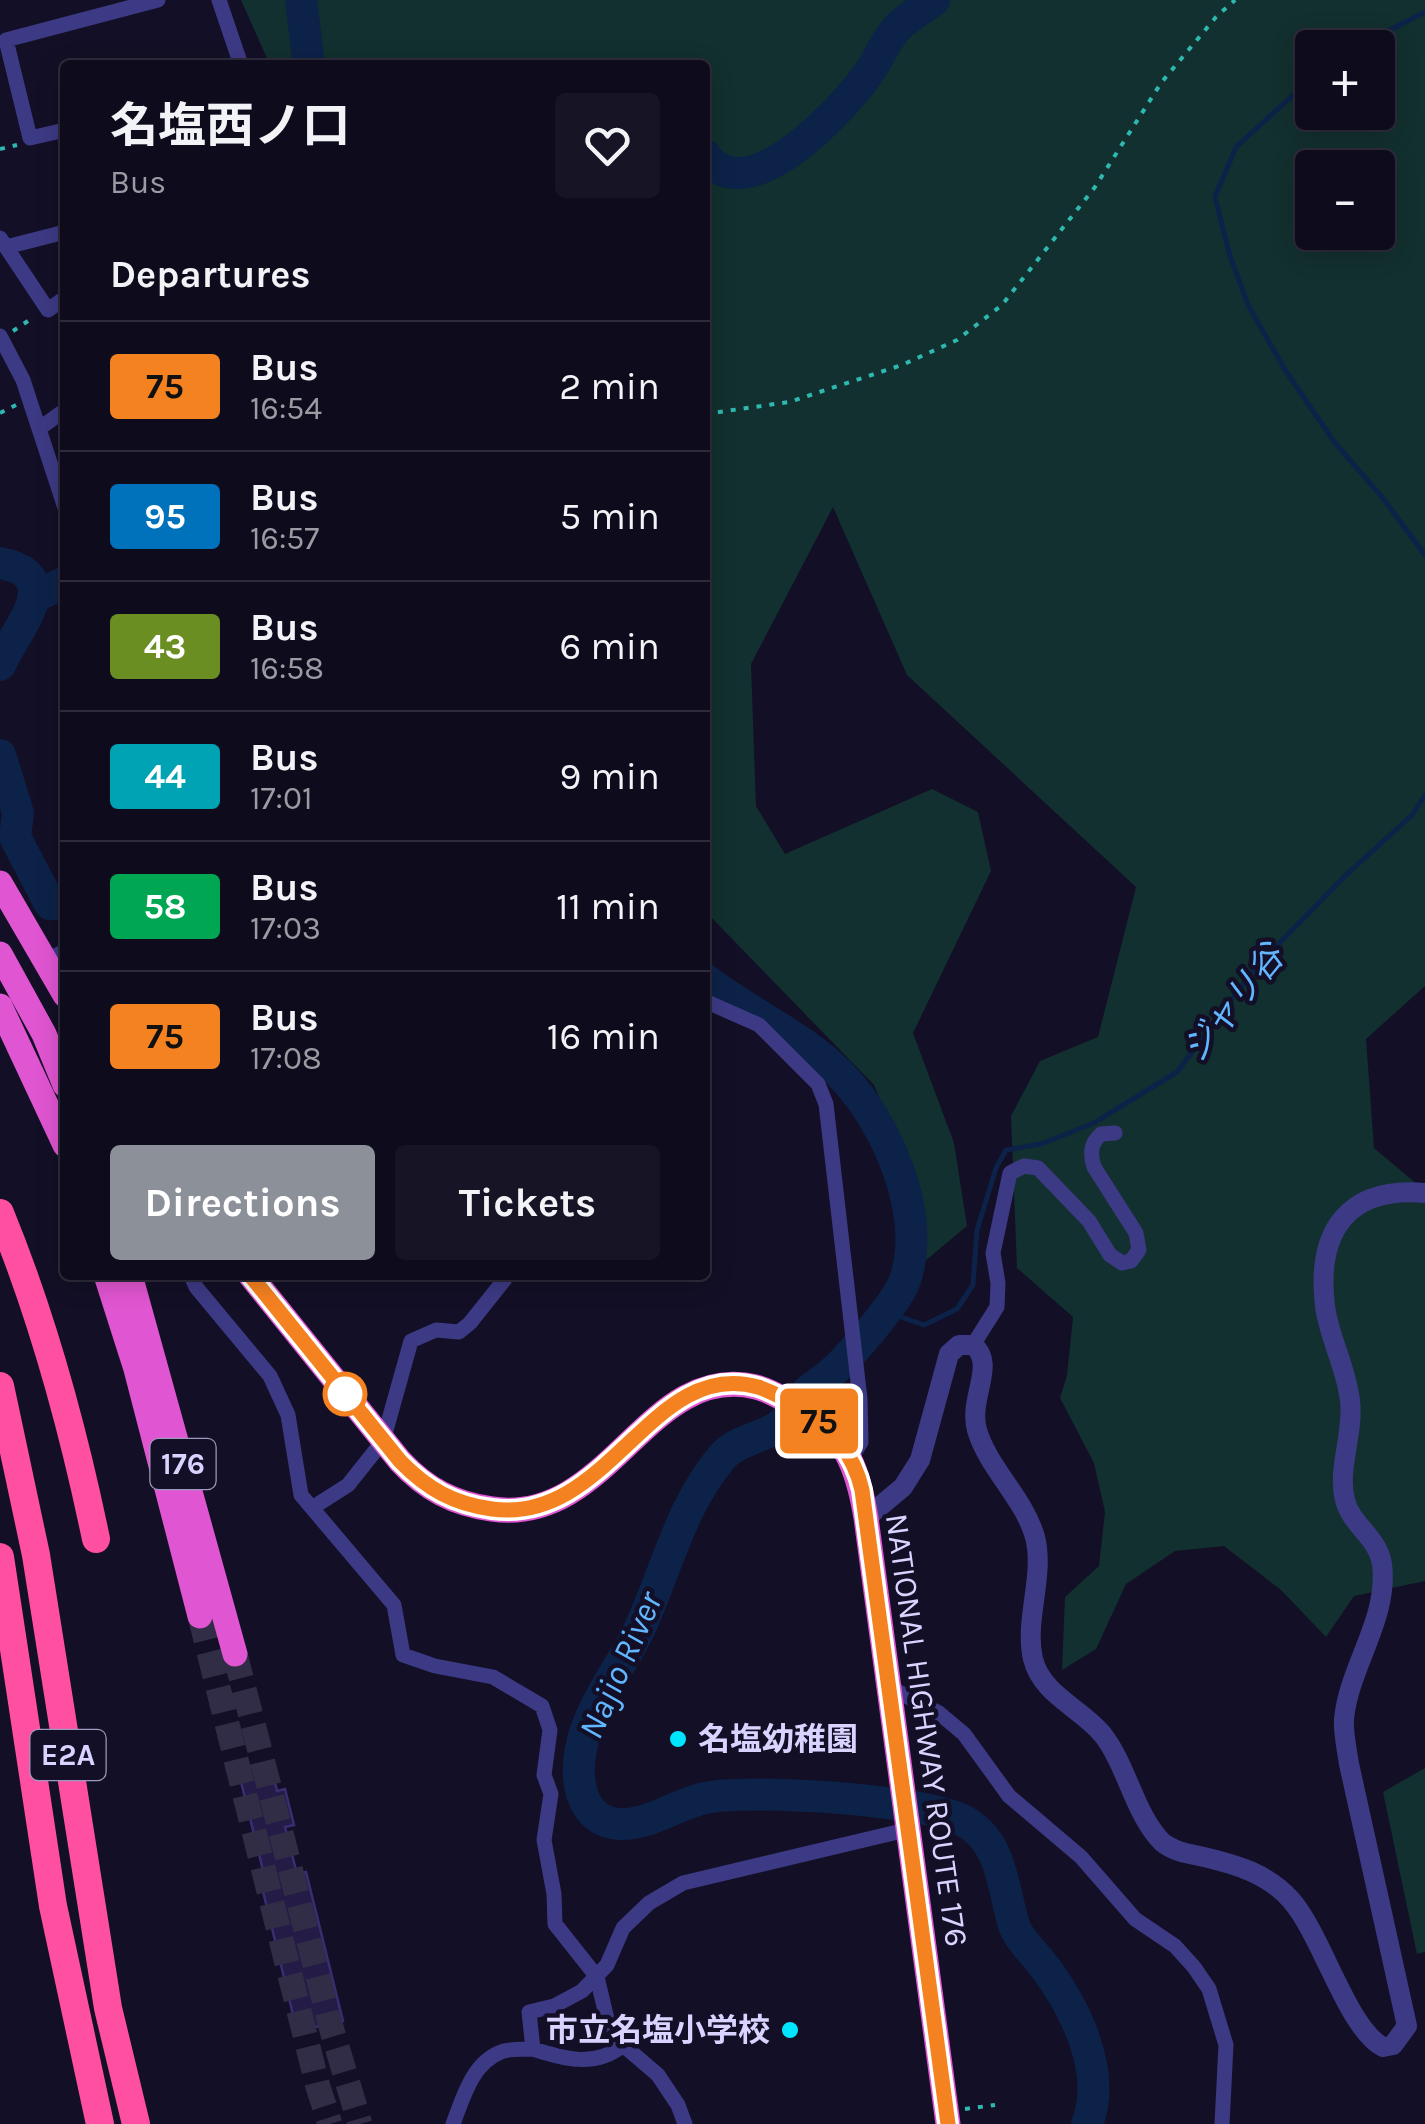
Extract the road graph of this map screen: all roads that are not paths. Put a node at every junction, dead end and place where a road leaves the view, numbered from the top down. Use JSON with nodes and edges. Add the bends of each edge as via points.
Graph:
{"nodes":[{"id":1,"x":158,"y":0,"type":"edge"},
{"id":2,"x":220,"y":0,"type":"edge"},
{"id":3,"x":239,"y":60,"type":"edge"},
{"id":4,"x":60,"y":131,"type":"edge"},
{"id":5,"x":60,"y":233,"type":"edge"},
{"id":6,"x":3,"y":242,"type":"edge"},
{"id":7,"x":60,"y":302,"type":"edge"},
{"id":8,"x":5,"y":335,"type":"edge"},
{"id":9,"x":60,"y":414,"type":"edge"},
{"id":10,"x":40,"y":428,"type":"junction"},
{"id":11,"x":60,"y":492,"type":"edge"},
{"id":12,"x":0,"y":883,"type":"edge"},
{"id":13,"x":0,"y":954,"type":"edge"},
{"id":14,"x":56,"y":955,"type":"edge"},
{"id":15,"x":710,"y":1003,"type":"edge"},
{"id":16,"x":0,"y":1006,"type":"edge"},
{"id":17,"x":60,"y":1073,"type":"edge"},
{"id":18,"x":1116,"y":1133,"type":"dead end"},
{"id":19,"x":60,"y":1134,"type":"edge"},
{"id":20,"x":1425,"y":1194,"type":"edge"},
{"id":21,"x":0,"y":1213,"type":"edge"},
{"id":22,"x":108,"y":1280,"type":"edge"},
{"id":23,"x":131,"y":1280,"type":"edge"},
{"id":24,"x":193,"y":1280,"type":"edge"},
{"id":25,"x":254,"y":1280,"type":"edge"},
{"id":26,"x":503,"y":1280,"type":"edge"},
{"id":27,"x":973,"y":1345,"type":"junction"},
{"id":28,"x":0,"y":1386,"type":"edge"},
{"id":29,"x":383,"y":1441,"type":"junction"},
{"id":30,"x":851,"y":1458,"type":"junction"},
{"id":31,"x":312,"y":1508,"type":"junction"},
{"id":32,"x":866,"y":1518,"type":"junction"},
{"id":33,"x":96,"y":1539,"type":"dead end"},
{"id":34,"x":0,"y":1557,"type":"edge"},
{"id":35,"x":200,"y":1616,"type":"tunnel mouth"},
{"id":36,"x":235,"y":1654,"type":"tunnel mouth"},
{"id":37,"x":887,"y":1686,"type":"junction"},
{"id":38,"x":906,"y":1828,"type":"junction"},
{"id":39,"x":597,"y":1977,"type":"junction"},
{"id":40,"x":622,"y":2045,"type":"junction"},
{"id":41,"x":533,"y":2050,"type":"junction"},
{"id":42,"x":958,"y":2116,"type":"edge"},
{"id":43,"x":100,"y":2124,"type":"edge"},
{"id":44,"x":136,"y":2124,"type":"edge"},
{"id":45,"x":453,"y":2124,"type":"edge"},
{"id":46,"x":686,"y":2124,"type":"edge"},
{"id":47,"x":1222,"y":2124,"type":"edge"}],
"edges":[{"from":1,"to":4,"type":"street","via":[[6,40],[30,138]]},
{"from":2,"to":3,"type":"street"},
{"from":5,"to":6,"type":"street"},
{"from":6,"to":7,"type":"street","via":[[48,310]]},
{"from":8,"to":10,"type":"street"},
{"from":9,"to":10,"type":"street"},
{"from":10,"to":11,"type":"street"},
{"from":12,"to":14,"type":"highway"},
{"from":13,"to":17,"type":"highway"},
{"from":15,"to":30,"type":"street","via":[[759,1025],[811,1076],[826,1104],[860,1399],[860,1442]]},
{"from":16,"to":19,"type":"highway"},
{"from":18,"to":27,"type":"street","via":[[1100,1134],[1091,1156],[1136,1233],[1131,1261],[1110,1255],[1089,1221],[1038,1168],[1016,1169],[993,1253],[997,1307]]},
{"from":20,"to":27,"type":"street","via":[[1383,1193],[1349,1210],[1333,1231],[1324,1280],[1350,1399],[1344,1495],[1382,1565],[1382,1592],[1344,1720],[1407,2026],[1393,2045],[1383,2047],[1365,2033],[1292,1900],[1261,1874],[1177,1852],[1161,1841],[1114,1750],[1089,1718],[1041,1679],[1032,1647],[1035,1539],[978,1433],[973,1404],[985,1362]]},
{"from":21,"to":33,"type":"highway","via":[[76,1444]]},
{"from":22,"to":35,"type":"highway","number":"176"},
{"from":23,"to":36,"type":"highway","number":"176"},
{"from":24,"to":31,"type":"street","via":[[270,1376],[288,1415],[301,1495]]},
{"from":25,"to":29,"type":"highway","name":"NATIONAL HIGHWAY ROUTE 176"},
{"from":26,"to":29,"type":"street","via":[[459,1332],[436,1330],[411,1341]]},
{"from":27,"to":32,"type":"street","via":[[959,1344],[950,1354],[920,1460],[904,1486]]},
{"from":28,"to":44,"type":"highway","number":"E2A","via":[[36,1555],[108,2008]]},
{"from":29,"to":30,"type":"highway","name":"NATIONAL HIGHWAY ROUTE 176","via":[[413,1475],[456,1502],[520,1511],[576,1492],[662,1412],[723,1385],[757,1387],[795,1405],[830,1430]]},
{"from":29,"to":31,"type":"street","via":[[348,1486]]},
{"from":30,"to":32,"type":"highway","name":"NATIONAL HIGHWAY ROUTE 176"},
{"from":31,"to":39,"type":"street","via":[[394,1605],[402,1655],[493,1676],[542,1706],[550,1730],[544,1775],[551,1794],[544,1840],[556,1924]]},
{"from":32,"to":37,"type":"highway","name":"NATIONAL HIGHWAY ROUTE 176"},
{"from":34,"to":43,"type":"highway","number":"E2A","via":[[53,1906]]},
{"from":37,"to":38,"type":"highway","name":"NATIONAL HIGHWAY ROUTE 176"},
{"from":37,"to":47,"type":"street","via":[[964,1734],[1010,1796],[1080,1857],[1135,1919],[1194,1967],[1209,1989],[1226,2046]]},
{"from":38,"to":39,"type":"street","via":[[683,1884],[623,1928]]},
{"from":38,"to":42,"type":"highway","name":"NATIONAL HIGHWAY ROUTE 176"},
{"from":39,"to":40,"type":"street","via":[[606,2019]]},
{"from":39,"to":41,"type":"street","via":[[582,1992],[530,2012]]},
{"from":40,"to":41,"type":"street","via":[[587,2060]]},
{"from":40,"to":46,"type":"street","via":[[658,2076]]},
{"from":41,"to":45,"type":"street","via":[[502,2051],[480,2067]]}]}
